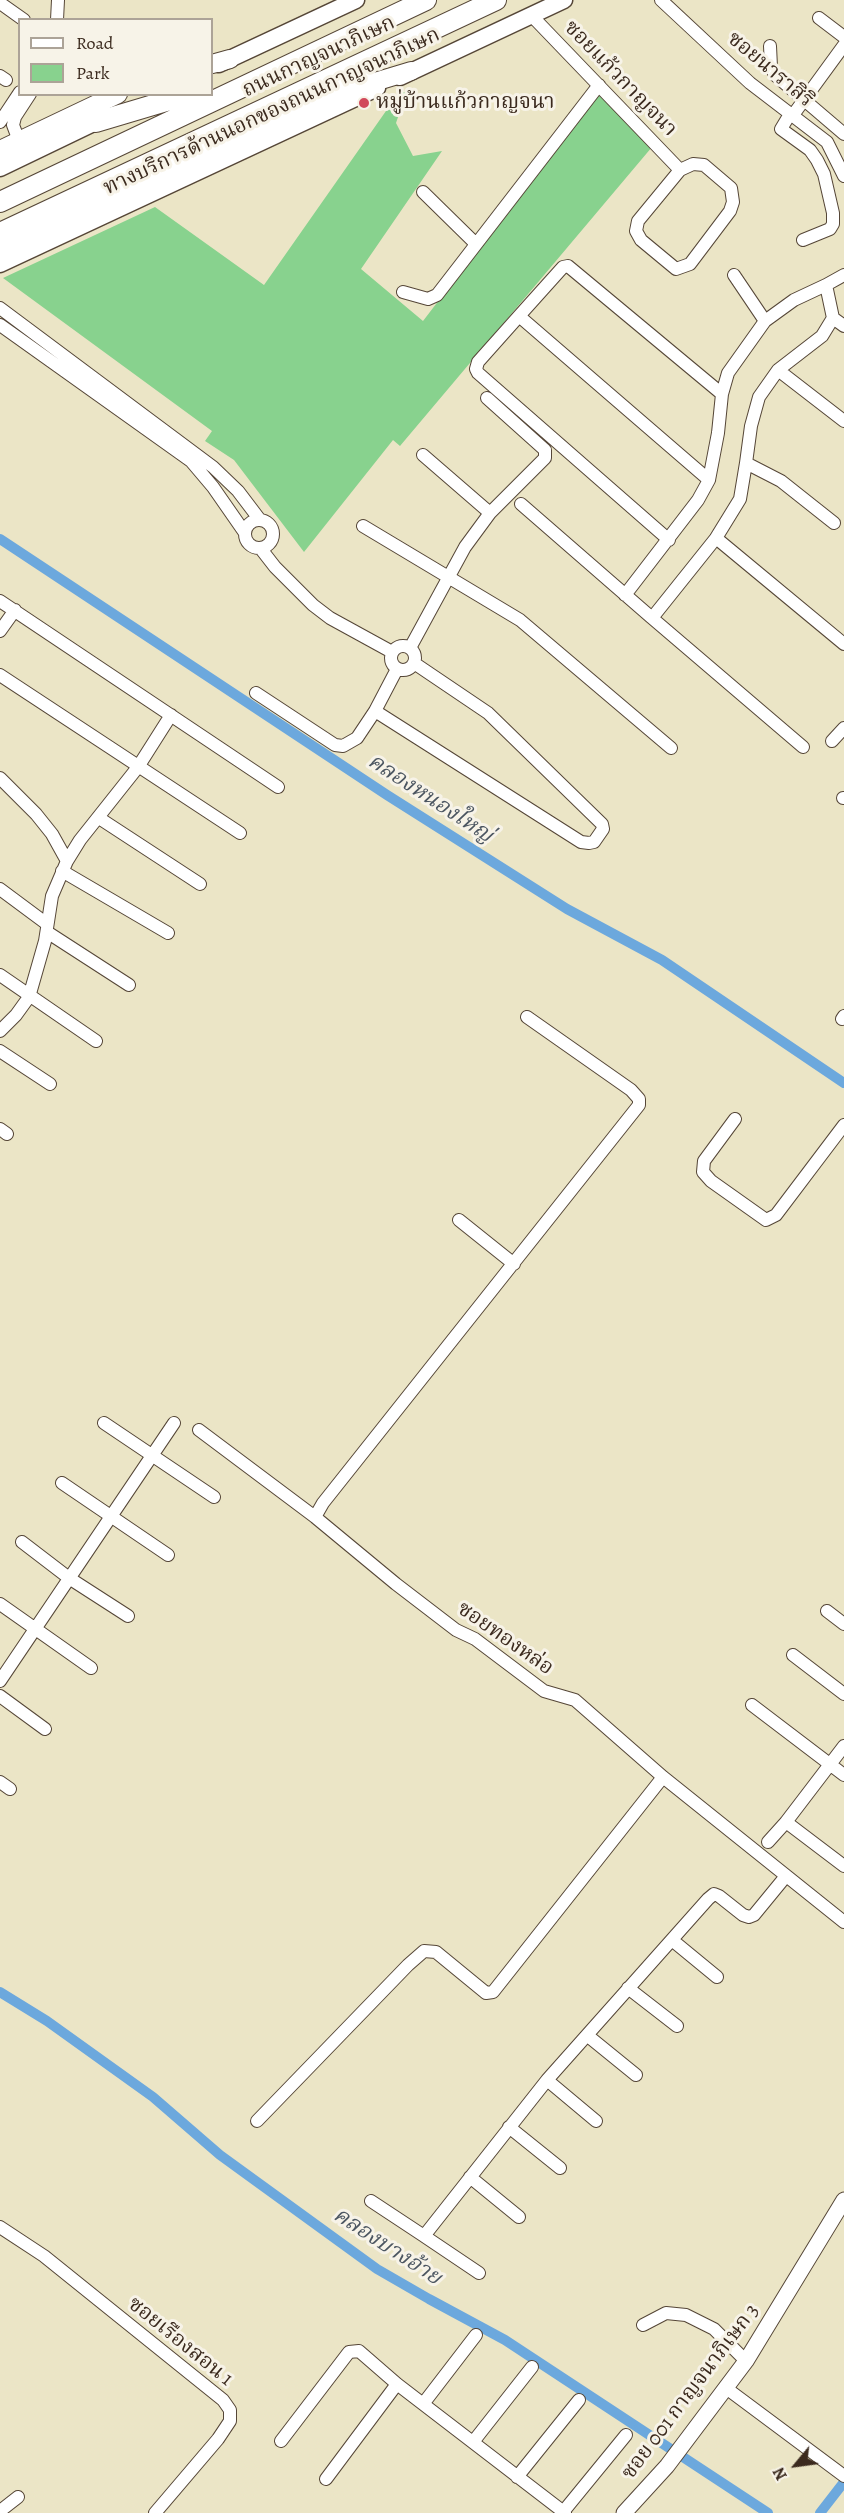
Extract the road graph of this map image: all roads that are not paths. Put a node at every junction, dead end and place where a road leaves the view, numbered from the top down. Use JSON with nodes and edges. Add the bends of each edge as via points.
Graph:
{"nodes":[{"id":1,"x":58,"y":0,"type":"edge"},
{"id":2,"x":356,"y":0,"type":"edge"},
{"id":3,"x":426,"y":0,"type":"edge"},
{"id":4,"x":496,"y":0,"type":"edge"},
{"id":5,"x":564,"y":0,"type":"edge"},
{"id":6,"x":662,"y":0,"type":"edge"},
{"id":7,"x":0,"y":3,"type":"edge"},
{"id":8,"x":531,"y":15,"type":"junction"},
{"id":9,"x":21,"y":18,"type":"edge"},
{"id":10,"x":57,"y":18,"type":"edge"},
{"id":11,"x":819,"y":18,"type":"dead end"},
{"id":12,"x":844,"y":37,"type":"edge"},
{"id":13,"x":399,"y":45,"type":"junction"},
{"id":14,"x":844,"y":45,"type":"edge"},
{"id":15,"x":770,"y":46,"type":"dead end"},
{"id":16,"x":315,"y":53,"type":"junction"},
{"id":17,"x":230,"y":59,"type":"joint"},
{"id":18,"x":213,"y":66,"type":"edge"},
{"id":19,"x":411,"y":72,"type":"junction"},
{"id":20,"x":599,"y":85,"type":"junction"},
{"id":21,"x":213,"y":87,"type":"edge"},
{"id":22,"x":18,"y":95,"type":"edge"},
{"id":23,"x":29,"y":96,"type":"edge"},
{"id":24,"x":114,"y":96,"type":"edge"},
{"id":25,"x":151,"y":96,"type":"edge"},
{"id":26,"x":185,"y":96,"type":"edge"},
{"id":27,"x":322,"y":98,"type":"junction"},
{"id":28,"x":804,"y":100,"type":"junction"},
{"id":29,"x":791,"y":114,"type":"junction"},
{"id":30,"x":96,"y":122,"type":"junction"},
{"id":31,"x":0,"y":123,"type":"edge"},
{"id":32,"x":844,"y":134,"type":"edge"},
{"id":33,"x":19,"y":141,"type":"junction"},
{"id":34,"x":0,"y":150,"type":"edge"},
{"id":35,"x":0,"y":168,"type":"edge"},
{"id":36,"x":680,"y":170,"type":"junction"},
{"id":37,"x":844,"y":176,"type":"edge"},
{"id":38,"x":423,"y":192,"type":"dead end"},
{"id":39,"x":0,"y":202,"type":"edge"},
{"id":40,"x":0,"y":233,"type":"edge"},
{"id":41,"x":803,"y":240,"type":"dead end"},
{"id":42,"x":476,"y":244,"type":"junction"},
{"id":43,"x":0,"y":249,"type":"edge"},
{"id":44,"x":0,"y":264,"type":"edge"},
{"id":45,"x":734,"y":275,"type":"dead end"},
{"id":46,"x":844,"y":275,"type":"edge"},
{"id":47,"x":826,"y":285,"type":"junction"},
{"id":48,"x":404,"y":292,"type":"dead end"},
{"id":49,"x":0,"y":308,"type":"edge"},
{"id":50,"x":519,"y":316,"type":"junction"},
{"id":51,"x":833,"y":318,"type":"junction"},
{"id":52,"x":765,"y":321,"type":"junction"},
{"id":53,"x":0,"y":325,"type":"edge"},
{"id":54,"x":844,"y":326,"type":"edge"},
{"id":55,"x":69,"y":367,"type":"junction"},
{"id":56,"x":778,"y":370,"type":"junction"},
{"id":57,"x":722,"y":394,"type":"junction"},
{"id":58,"x":487,"y":398,"type":"dead end"},
{"id":59,"x":844,"y":421,"type":"edge"},
{"id":60,"x":191,"y":455,"type":"junction"},
{"id":61,"x":423,"y":455,"type":"dead end"},
{"id":62,"x":746,"y":463,"type":"junction"},
{"id":63,"x":709,"y":480,"type":"junction"},
{"id":64,"x":521,"y":504,"type":"dead end"},
{"id":65,"x":490,"y":513,"type":"junction"},
{"id":66,"x":260,"y":520,"type":"junction"},
{"id":67,"x":834,"y":523,"type":"dead end"},
{"id":68,"x":363,"y":526,"type":"dead end"},
{"id":69,"x":245,"y":533,"type":"junction"},
{"id":70,"x":716,"y":538,"type":"junction"},
{"id":71,"x":669,"y":540,"type":"junction"},
{"id":72,"x":261,"y":549,"type":"junction"},
{"id":73,"x":447,"y":576,"type":"junction"},
{"id":74,"x":625,"y":595,"type":"junction"},
{"id":75,"x":0,"y":601,"type":"edge"},
{"id":76,"x":15,"y":610,"type":"junction"},
{"id":77,"x":652,"y":618,"type":"junction"},
{"id":78,"x":0,"y":631,"type":"edge"},
{"id":79,"x":844,"y":644,"type":"edge"},
{"id":80,"x":410,"y":648,"type":"junction"},
{"id":81,"x":392,"y":652,"type":"junction"},
{"id":82,"x":414,"y":663,"type":"junction"},
{"id":83,"x":398,"y":669,"type":"junction"},
{"id":84,"x":0,"y":675,"type":"edge"},
{"id":85,"x":256,"y":693,"type":"dead end"},
{"id":86,"x":375,"y":711,"type":"junction"},
{"id":87,"x":171,"y":716,"type":"junction"},
{"id":88,"x":844,"y":728,"type":"edge"},
{"id":89,"x":832,"y":741,"type":"dead end"},
{"id":90,"x":802,"y":747,"type":"dead end"},
{"id":91,"x":671,"y":748,"type":"dead end"},
{"id":92,"x":138,"y":767,"type":"junction"},
{"id":93,"x":0,"y":778,"type":"edge"},
{"id":94,"x":278,"y":787,"type":"dead end"},
{"id":95,"x":99,"y":818,"type":"junction"},
{"id":96,"x":240,"y":833,"type":"dead end"},
{"id":97,"x":64,"y":866,"type":"junction"},
{"id":98,"x":200,"y":884,"type":"dead end"},
{"id":99,"x":0,"y":889,"type":"edge"},
{"id":100,"x":47,"y":928,"type":"junction"},
{"id":101,"x":168,"y":933,"type":"dead end"},
{"id":102,"x":0,"y":975,"type":"edge"},
{"id":103,"x":129,"y":984,"type":"dead end"},
{"id":104,"x":29,"y":997,"type":"junction"},
{"id":105,"x":527,"y":1017,"type":"dead end"},
{"id":106,"x":0,"y":1032,"type":"edge"},
{"id":107,"x":96,"y":1041,"type":"dead end"},
{"id":108,"x":0,"y":1051,"type":"edge"},
{"id":109,"x":50,"y":1084,"type":"dead end"},
{"id":110,"x":735,"y":1119,"type":"dead end"},
{"id":111,"x":844,"y":1125,"type":"edge"},
{"id":112,"x":459,"y":1220,"type":"dead end"},
{"id":113,"x":514,"y":1264,"type":"junction"},
{"id":114,"x":104,"y":1423,"type":"dead end"},
{"id":115,"x":174,"y":1423,"type":"dead end"},
{"id":116,"x":199,"y":1430,"type":"dead end"},
{"id":117,"x":153,"y":1455,"type":"junction"},
{"id":118,"x":62,"y":1483,"type":"dead end"},
{"id":119,"x":213,"y":1497,"type":"dead end"},
{"id":120,"x":111,"y":1516,"type":"junction"},
{"id":121,"x":315,"y":1517,"type":"junction"},
{"id":122,"x":22,"y":1542,"type":"dead end"},
{"id":123,"x":168,"y":1555,"type":"dead end"},
{"id":124,"x":69,"y":1578,"type":"junction"},
{"id":125,"x":0,"y":1604,"type":"edge"},
{"id":126,"x":827,"y":1611,"type":"dead end"},
{"id":127,"x":128,"y":1616,"type":"dead end"},
{"id":128,"x":844,"y":1624,"type":"edge"},
{"id":129,"x":34,"y":1630,"type":"junction"},
{"id":130,"x":793,"y":1655,"type":"dead end"},
{"id":131,"x":91,"y":1668,"type":"dead end"},
{"id":132,"x":0,"y":1681,"type":"edge"},
{"id":133,"x":844,"y":1694,"type":"edge"},
{"id":134,"x":0,"y":1696,"type":"edge"},
{"id":135,"x":752,"y":1705,"type":"dead end"},
{"id":136,"x":45,"y":1729,"type":"dead end"},
{"id":137,"x":844,"y":1746,"type":"edge"},
{"id":138,"x":830,"y":1765,"type":"junction"},
{"id":139,"x":844,"y":1775,"type":"edge"},
{"id":140,"x":663,"y":1777,"type":"junction"},
{"id":141,"x":786,"y":1822,"type":"junction"},
{"id":142,"x":768,"y":1842,"type":"dead end"},
{"id":143,"x":844,"y":1866,"type":"edge"},
{"id":144,"x":786,"y":1876,"type":"junction"},
{"id":145,"x":844,"y":1922,"type":"edge"},
{"id":146,"x":672,"y":1940,"type":"junction"},
{"id":147,"x":717,"y":1977,"type":"dead end"},
{"id":148,"x":628,"y":1988,"type":"junction"},
{"id":149,"x":677,"y":2026,"type":"dead end"},
{"id":150,"x":588,"y":2036,"type":"junction"},
{"id":151,"x":636,"y":2075,"type":"dead end"},
{"id":152,"x":547,"y":2080,"type":"junction"},
{"id":153,"x":257,"y":2121,"type":"dead end"},
{"id":154,"x":596,"y":2121,"type":"dead end"},
{"id":155,"x":509,"y":2127,"type":"junction"},
{"id":156,"x":560,"y":2168,"type":"dead end"},
{"id":157,"x":470,"y":2177,"type":"junction"},
{"id":158,"x":371,"y":2200,"type":"dead end"},
{"id":159,"x":844,"y":2200,"type":"edge"},
{"id":160,"x":519,"y":2217,"type":"dead end"},
{"id":161,"x":0,"y":2228,"type":"edge"},
{"id":162,"x":424,"y":2236,"type":"junction"},
{"id":163,"x":479,"y":2273,"type":"dead end"},
{"id":164,"x":643,"y":2325,"type":"dead end"},
{"id":165,"x":476,"y":2335,"type":"dead end"},
{"id":166,"x":746,"y":2361,"type":"junction"},
{"id":167,"x":532,"y":2367,"type":"dead end"},
{"id":168,"x":397,"y":2384,"type":"junction"},
{"id":169,"x":726,"y":2388,"type":"junction"},
{"id":170,"x":579,"y":2400,"type":"dead end"},
{"id":171,"x":423,"y":2403,"type":"junction"},
{"id":172,"x":626,"y":2435,"type":"dead end"},
{"id":173,"x":281,"y":2441,"type":"dead end"},
{"id":174,"x":473,"y":2442,"type":"junction"},
{"id":175,"x":840,"y":2473,"type":"edge"},
{"id":176,"x":517,"y":2477,"type":"junction"},
{"id":177,"x":327,"y":2479,"type":"dead end"},
{"id":178,"x":18,"y":2497,"type":"dead end"},
{"id":179,"x":0,"y":2511,"type":"edge"},
{"id":180,"x":564,"y":2512,"type":"edge"},
{"id":181,"x":155,"y":2513,"type":"edge"},
{"id":182,"x":624,"y":2513,"type":"edge"}],
"edges":[{"from":1,"to":10,"type":"street"},
{"from":2,"to":17,"type":"main road"},
{"from":3,"to":16,"type":"highway","name":"ถนนกาญจนาภิเษก"},
{"from":4,"to":13,"type":"highway","name":"ถนนกาญจนาภิเษก"},
{"from":5,"to":8,"type":"main road","name":"ทางบริการด้านนอกของถนนกาญจนาภิเษก"},
{"from":6,"to":29,"type":"street","name":"ซอยนาราสิริ","via":[[750,83]]},
{"from":7,"to":9,"type":"street"},
{"from":8,"to":19,"type":"main road","name":"ทางบริการด้านนอกของถนนกาญจนาภิเษก"},
{"from":8,"to":20,"type":"street","name":"ซอยแก้วกาญจนา"},
{"from":11,"to":12,"type":"street"},
{"from":13,"to":27,"type":"main road"},
{"from":13,"to":40,"type":"highway","name":"ถนนกาญจนาภิเษก"},
{"from":14,"to":28,"type":"street"},
{"from":15,"to":28,"type":"street","via":[[775,75]]},
{"from":16,"to":21,"type":"highway"},
{"from":16,"to":39,"type":"highway","name":"ถนนกาญจนาภิเษก"},
{"from":17,"to":18,"type":"main road"},
{"from":19,"to":27,"type":"main road"},
{"from":19,"to":44,"type":"main road","name":"ทางบริการด้านนอกของถนนกาญจนาภิเษก"},
{"from":20,"to":36,"type":"street","name":"ซอยแก้วกาญจนา"},
{"from":20,"to":42,"type":"street"},
{"from":22,"to":31,"type":"street"},
{"from":23,"to":33,"type":"street","via":[[13,125]]},
{"from":24,"to":33,"type":"main road"},
{"from":25,"to":30,"type":"main road"},
{"from":26,"to":30,"type":"highway"},
{"from":27,"to":43,"type":"main road"},
{"from":28,"to":29,"type":"street"},
{"from":28,"to":32,"type":"street"},
{"from":29,"to":37,"type":"street","name":"ซอยนาราสิริ","via":[[826,142]]},
{"from":29,"to":41,"type":"street","via":[[781,129],[810,150],[817,160],[833,213],[830,229]]},
{"from":30,"to":35,"type":"main road"},
{"from":33,"to":34,"type":"main road"},
{"from":36,"to":36,"type":"street","via":[[638,221],[636,231],[641,240],[676,269],[690,264],[733,202],[731,188],[704,165],[693,164]]},
{"from":38,"to":42,"type":"street"},
{"from":42,"to":48,"type":"street","via":[[433,298],[422,299]]},
{"from":45,"to":52,"type":"street"},
{"from":46,"to":47,"type":"street"},
{"from":47,"to":51,"type":"street"},
{"from":47,"to":52,"type":"street","via":[[794,300]]},
{"from":49,"to":55,"type":"street","via":[[38,334]]},
{"from":50,"to":57,"type":"street","via":[[568,266]]},
{"from":50,"to":63,"type":"street"},
{"from":50,"to":71,"type":"street","via":[[478,362],[478,373]]},
{"from":51,"to":54,"type":"street"},
{"from":51,"to":56,"type":"street","via":[[822,336]]},
{"from":52,"to":57,"type":"street","via":[[731,367]]},
{"from":53,"to":55,"type":"street"},
{"from":55,"to":60,"type":"street"},
{"from":56,"to":59,"type":"street"},
{"from":56,"to":62,"type":"street","via":[[754,410]]},
{"from":57,"to":63,"type":"street"},
{"from":58,"to":65,"type":"street","via":[[546,455]]},
{"from":60,"to":66,"type":"street","via":[[238,491]]},
{"from":60,"to":69,"type":"street"},
{"from":61,"to":65,"type":"street"},
{"from":62,"to":67,"type":"street","via":[[781,481]]},
{"from":62,"to":70,"type":"street","via":[[740,499]]},
{"from":63,"to":71,"type":"street"},
{"from":64,"to":74,"type":"street"},
{"from":65,"to":73,"type":"street"},
{"from":66,"to":69,"type":"street","via":[[251,522]]},
{"from":66,"to":72,"type":"street","via":[[270,524],[274,536]]},
{"from":68,"to":73,"type":"street"},
{"from":69,"to":72,"type":"street","via":[[249,545]]},
{"from":70,"to":77,"type":"street"},
{"from":70,"to":79,"type":"street"},
{"from":71,"to":74,"type":"street"},
{"from":72,"to":81,"type":"street","via":[[294,588],[330,618]]},
{"from":73,"to":80,"type":"street"},
{"from":73,"to":91,"type":"street","via":[[520,620]]},
{"from":74,"to":77,"type":"street"},
{"from":75,"to":76,"type":"street"},
{"from":76,"to":78,"type":"street"},
{"from":76,"to":87,"type":"street"},
{"from":77,"to":90,"type":"street"},
{"from":80,"to":81,"type":"street","via":[[398,647]]},
{"from":80,"to":82,"type":"street"},
{"from":81,"to":83,"type":"street","via":[[391,660]]},
{"from":82,"to":83,"type":"street","via":[[408,669]]},
{"from":82,"to":86,"type":"street","via":[[488,713],[602,824],[603,830],[594,842],[581,842]]},
{"from":83,"to":86,"type":"street"},
{"from":84,"to":92,"type":"street"},
{"from":85,"to":86,"type":"street","via":[[335,745],[343,746],[357,738]]},
{"from":87,"to":92,"type":"street"},
{"from":87,"to":94,"type":"street"},
{"from":88,"to":89,"type":"street"},
{"from":92,"to":95,"type":"street"},
{"from":92,"to":96,"type":"street"},
{"from":93,"to":97,"type":"street","via":[[52,834]]},
{"from":95,"to":97,"type":"street"},
{"from":95,"to":98,"type":"street"},
{"from":97,"to":100,"type":"street","via":[[52,896]]},
{"from":97,"to":101,"type":"street"},
{"from":99,"to":100,"type":"street"},
{"from":100,"to":103,"type":"street"},
{"from":100,"to":104,"type":"street"},
{"from":102,"to":104,"type":"street"},
{"from":104,"to":106,"type":"street"},
{"from":104,"to":107,"type":"street"},
{"from":105,"to":113,"type":"street","via":[[631,1090],[639,1105]]},
{"from":106,"to":108,"type":"street"},
{"from":108,"to":109,"type":"street"},
{"from":110,"to":111,"type":"street","via":[[704,1161],[703,1172],[766,1220],[776,1215]]},
{"from":112,"to":113,"type":"street"},
{"from":113,"to":121,"type":"street"},
{"from":114,"to":117,"type":"street"},
{"from":115,"to":117,"type":"street"},
{"from":116,"to":121,"type":"street","name":"ซอยทองหล่อ"},
{"from":117,"to":119,"type":"street"},
{"from":117,"to":120,"type":"street"},
{"from":118,"to":120,"type":"street"},
{"from":120,"to":123,"type":"street"},
{"from":120,"to":124,"type":"street"},
{"from":121,"to":140,"type":"street","name":"ซอยทองหล่อ","via":[[456,1630],[475,1639],[544,1691],[576,1700]]},
{"from":122,"to":124,"type":"street"},
{"from":124,"to":127,"type":"street"},
{"from":124,"to":129,"type":"street"},
{"from":125,"to":129,"type":"street"},
{"from":126,"to":128,"type":"street"},
{"from":129,"to":131,"type":"street"},
{"from":129,"to":132,"type":"street"},
{"from":130,"to":133,"type":"street"},
{"from":134,"to":136,"type":"street"},
{"from":135,"to":138,"type":"street"},
{"from":137,"to":138,"type":"street"},
{"from":138,"to":139,"type":"street"},
{"from":138,"to":141,"type":"street"},
{"from":140,"to":144,"type":"street","name":"ซอยทองหล่อ"},
{"from":140,"to":153,"type":"street","via":[[493,1992],[486,1993],[436,1952],[424,1950]]},
{"from":141,"to":142,"type":"street"},
{"from":141,"to":143,"type":"street"},
{"from":144,"to":145,"type":"street","name":"ซอยทองหล่อ"},
{"from":144,"to":146,"type":"street","via":[[749,1917],[714,1894]]},
{"from":146,"to":147,"type":"street"},
{"from":146,"to":148,"type":"street"},
{"from":148,"to":149,"type":"street"},
{"from":148,"to":150,"type":"street"},
{"from":150,"to":151,"type":"street"},
{"from":150,"to":152,"type":"street"},
{"from":152,"to":154,"type":"street"},
{"from":152,"to":155,"type":"street"},
{"from":155,"to":156,"type":"street"},
{"from":155,"to":157,"type":"street"},
{"from":157,"to":160,"type":"street"},
{"from":157,"to":162,"type":"street"},
{"from":158,"to":162,"type":"street"},
{"from":159,"to":166,"type":"street","name":"ซอย 001 กาญจนาภิเษก 3"},
{"from":161,"to":181,"type":"street","name":"ซอยเรืองสอน 1","via":[[44,2256],[230,2410],[230,2421]]},
{"from":162,"to":163,"type":"street"},
{"from":164,"to":166,"type":"street","via":[[666,2313],[686,2315],[714,2330]]},
{"from":165,"to":171,"type":"street"},
{"from":166,"to":169,"type":"street","name":"ซอย 001 กาญจนาภิเษก 3"},
{"from":167,"to":174,"type":"street"},
{"from":168,"to":171,"type":"street"},
{"from":168,"to":173,"type":"street","via":[[358,2351],[349,2352]]},
{"from":168,"to":177,"type":"street"},
{"from":169,"to":175,"type":"street"},
{"from":169,"to":182,"type":"street","name":"ซอย 001 กาญจนาภิเษก 3","via":[[667,2466]]},
{"from":170,"to":176,"type":"street"},
{"from":171,"to":174,"type":"street"},
{"from":172,"to":180,"type":"street"},
{"from":174,"to":176,"type":"street"},
{"from":176,"to":180,"type":"street"},
{"from":178,"to":179,"type":"street"}]}
